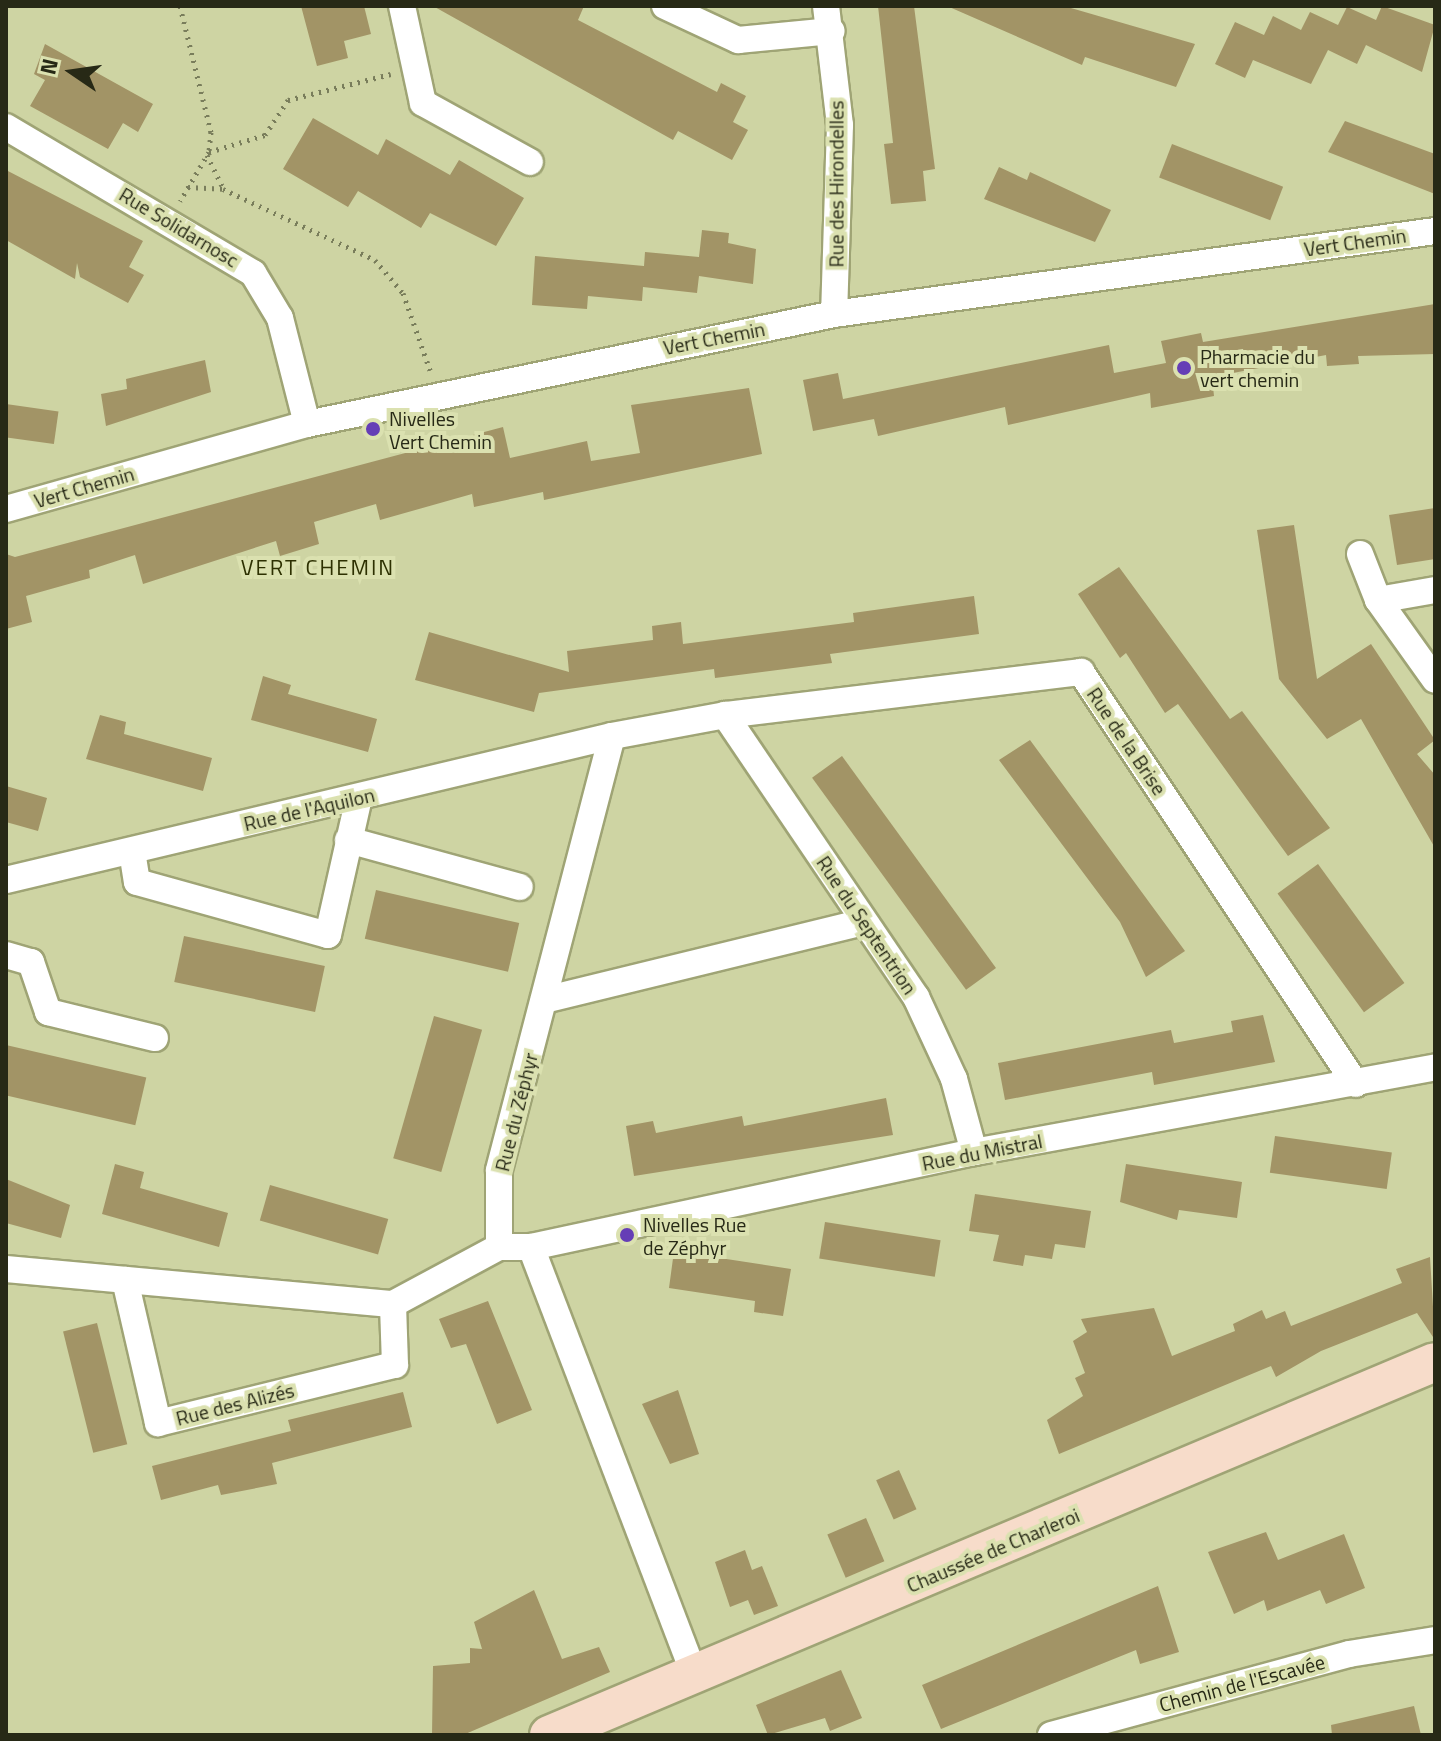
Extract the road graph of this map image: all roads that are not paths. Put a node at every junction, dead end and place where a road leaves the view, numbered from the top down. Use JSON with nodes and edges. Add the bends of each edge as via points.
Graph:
{"nodes":[{"id":1,"x":402,"y":6,"type":"edge"},
{"id":2,"x":665,"y":6,"type":"edge"},
{"id":3,"x":829,"y":19,"type":"edge"},
{"id":4,"x":6,"y":127,"type":"edge"},
{"id":5,"x":530,"y":162,"type":"dead end"},
{"id":6,"x":1435,"y":231,"type":"edge"},
{"id":7,"x":834,"y":314,"type":"junction"},
{"id":8,"x":307,"y":424,"type":"junction"},
{"id":9,"x":6,"y":509,"type":"edge"},
{"id":10,"x":1360,"y":554,"type":"dead end"},
{"id":11,"x":1435,"y":590,"type":"edge"},
{"id":12,"x":1378,"y":600,"type":"junction"},
{"id":13,"x":1435,"y":680,"type":"edge"},
{"id":14,"x":725,"y":715,"type":"junction"},
{"id":15,"x":612,"y":736,"type":"junction"},
{"id":16,"x":359,"y":797,"type":"junction"},
{"id":17,"x":348,"y":840,"type":"junction"},
{"id":18,"x":132,"y":851,"type":"junction"},
{"id":19,"x":6,"y":880,"type":"edge"},
{"id":20,"x":520,"y":887,"type":"dead end"},
{"id":21,"x":863,"y":922,"type":"junction"},
{"id":22,"x":6,"y":955,"type":"edge"},
{"id":23,"x":544,"y":1000,"type":"junction"},
{"id":24,"x":155,"y":1038,"type":"dead end"},
{"id":25,"x":1435,"y":1067,"type":"edge"},
{"id":26,"x":1356,"y":1084,"type":"junction"},
{"id":27,"x":974,"y":1152,"type":"junction"},
{"id":28,"x":499,"y":1247,"type":"junction"},
{"id":29,"x":531,"y":1247,"type":"junction"},
{"id":30,"x":6,"y":1269,"type":"edge"},
{"id":31,"x":125,"y":1280,"type":"junction"},
{"id":32,"x":393,"y":1304,"type":"junction"},
{"id":33,"x":1435,"y":1362,"type":"edge"},
{"id":34,"x":1435,"y":1640,"type":"edge"},
{"id":35,"x":695,"y":1676,"type":"junction"},
{"id":36,"x":549,"y":1735,"type":"edge"},
{"id":37,"x":1051,"y":1735,"type":"edge"}],
"edges":[{"from":1,"to":5,"type":"street","via":[[423,103]]},
{"from":2,"to":3,"type":"street","via":[[738,40]]},
{"from":3,"to":7,"type":"street","name":"Rue des Hirondelles","via":[[840,125]]},
{"from":4,"to":8,"type":"street","name":"Rue Solidarnosc","via":[[170,219],[253,273],[271,298]]},
{"from":6,"to":7,"type":"street","name":"Vert Chemin"},
{"from":7,"to":8,"type":"street","name":"Vert Chemin"},
{"from":8,"to":9,"type":"street","name":"Vert Chemin"},
{"from":10,"to":12,"type":"street"},
{"from":11,"to":12,"type":"street"},
{"from":12,"to":13,"type":"street"},
{"from":14,"to":15,"type":"street","name":"Rue de la Brise"},
{"from":14,"to":21,"type":"street","name":"Rue du Septentrion"},
{"from":14,"to":26,"type":"street","name":"Rue de la Brise","via":[[1081,672]]},
{"from":15,"to":16,"type":"street","name":"Rue de l'Aquilon"},
{"from":15,"to":23,"type":"street","name":"Rue du Zéphyr"},
{"from":16,"to":17,"type":"street"},
{"from":16,"to":18,"type":"street","name":"Rue de l'Aquilon"},
{"from":17,"to":18,"type":"street","via":[[328,935],[137,882]]},
{"from":17,"to":20,"type":"street"},
{"from":18,"to":19,"type":"street","name":"Rue de l'Aquilon"},
{"from":21,"to":23,"type":"street"},
{"from":21,"to":27,"type":"street","name":"Rue du Septentrion","via":[[916,997],[954,1079]]},
{"from":22,"to":24,"type":"street","via":[[31,962],[48,1012]]},
{"from":23,"to":28,"type":"street","name":"Rue du Zéphyr","via":[[499,1171]]},
{"from":25,"to":26,"type":"street","name":"Rue du Mistral"},
{"from":26,"to":27,"type":"street","name":"Rue du Mistral"},
{"from":27,"to":29,"type":"street","name":"Rue du Mistral"},
{"from":28,"to":29,"type":"street"},
{"from":28,"to":32,"type":"street"},
{"from":29,"to":35,"type":"street"},
{"from":30,"to":31,"type":"street"},
{"from":31,"to":32,"type":"street"},
{"from":31,"to":32,"type":"street","name":"Rue des Alizés","via":[[158,1423],[395,1365]]},
{"from":33,"to":35,"type":"main road","name":"Chaussée de Charleroi"},
{"from":34,"to":37,"type":"street","name":"Chemin de l'Escavée","via":[[1349,1654]]},
{"from":35,"to":36,"type":"main road","name":"Chaussée de Charleroi"}]}
